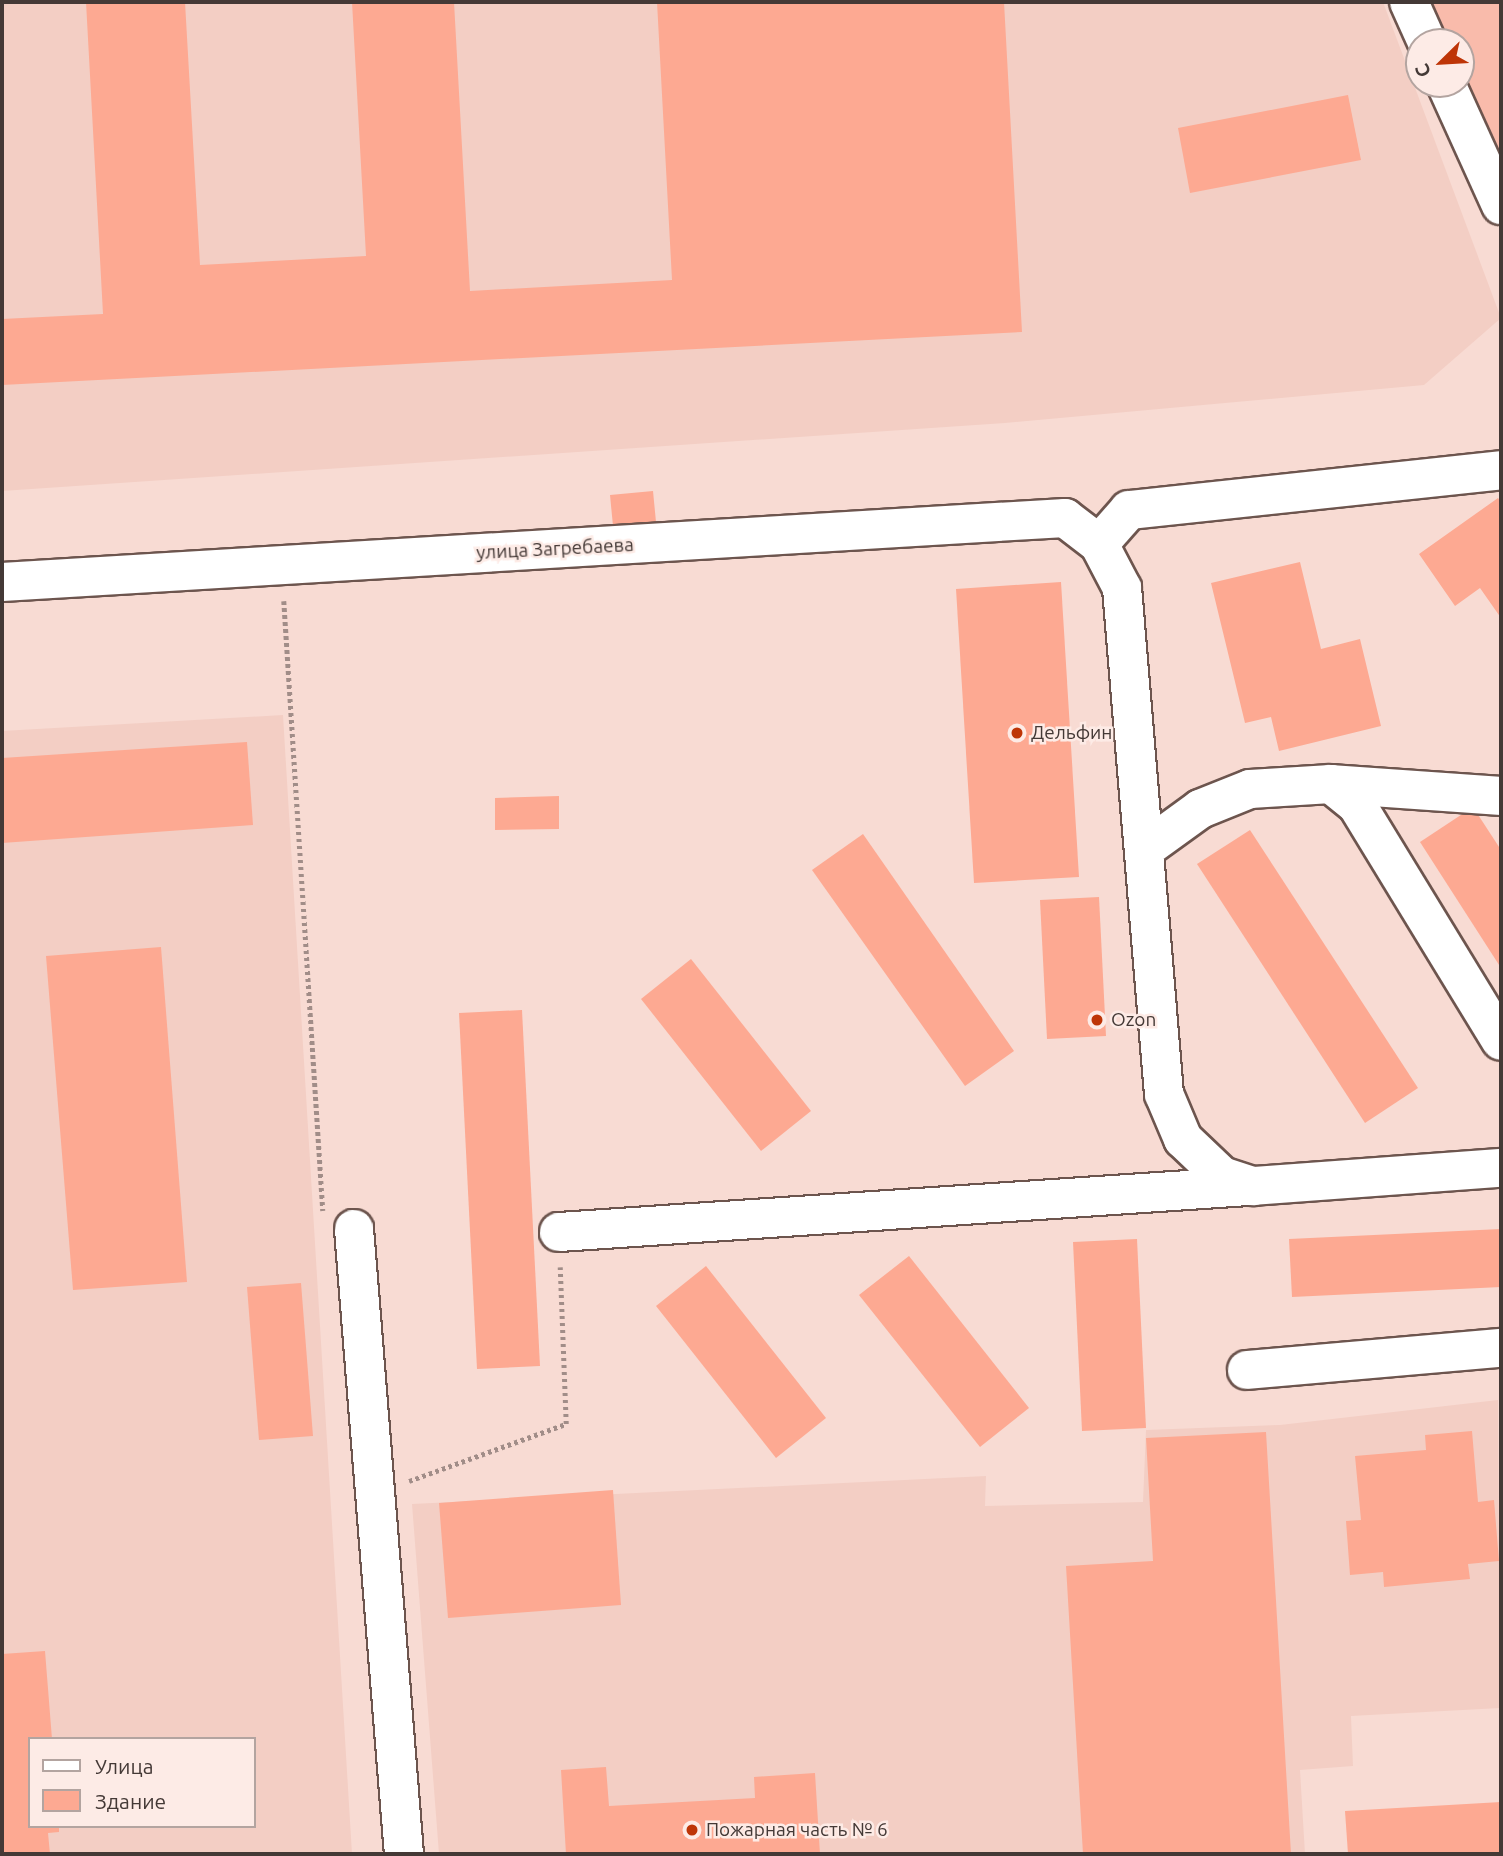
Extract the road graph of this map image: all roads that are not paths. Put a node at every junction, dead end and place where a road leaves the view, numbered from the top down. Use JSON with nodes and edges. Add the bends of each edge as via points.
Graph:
{"nodes":[{"id":1,"x":1409,"y":2,"type":"edge"},
{"id":2,"x":1421,"y":28,"type":"edge"},
{"id":3,"x":1452,"y":98,"type":"edge"},
{"id":4,"x":1501,"y":205,"type":"edge"},
{"id":5,"x":1501,"y":470,"type":"edge"},
{"id":6,"x":1099,"y":544,"type":"junction"},
{"id":7,"x":2,"y":583,"type":"edge"},
{"id":8,"x":1331,"y":784,"type":"junction"},
{"id":9,"x":1501,"y":796,"type":"edge"},
{"id":10,"x":1145,"y":849,"type":"junction"},
{"id":11,"x":1501,"y":1041,"type":"edge"},
{"id":12,"x":1501,"y":1168,"type":"edge"},
{"id":13,"x":1253,"y":1186,"type":"junction"},
{"id":14,"x":354,"y":1229,"type":"road end"},
{"id":15,"x":559,"y":1232,"type":"road end"},
{"id":16,"x":1501,"y":1348,"type":"edge"},
{"id":17,"x":1247,"y":1370,"type":"dead end"},
{"id":18,"x":404,"y":1854,"type":"edge"}],
"edges":[{"from":1,"to":2,"type":"street"},
{"from":3,"to":4,"type":"street"},
{"from":5,"to":6,"type":"street","via":[[1129,510]]},
{"from":6,"to":7,"type":"street","name":"улица Загребаева","via":[[1065,518]]},
{"from":6,"to":10,"type":"street","via":[[1122,588]]},
{"from":8,"to":9,"type":"street"},
{"from":8,"to":10,"type":"street","via":[[1250,789],[1200,809]]},
{"from":8,"to":11,"type":"street","via":[[1357,805]]},
{"from":10,"to":13,"type":"street","via":[[1164,1094],[1183,1139],[1222,1176]]},
{"from":12,"to":13,"type":"street"},
{"from":13,"to":15,"type":"street"},
{"from":14,"to":18,"type":"street","via":[[379,1492]]},
{"from":16,"to":17,"type":"street"}]}
